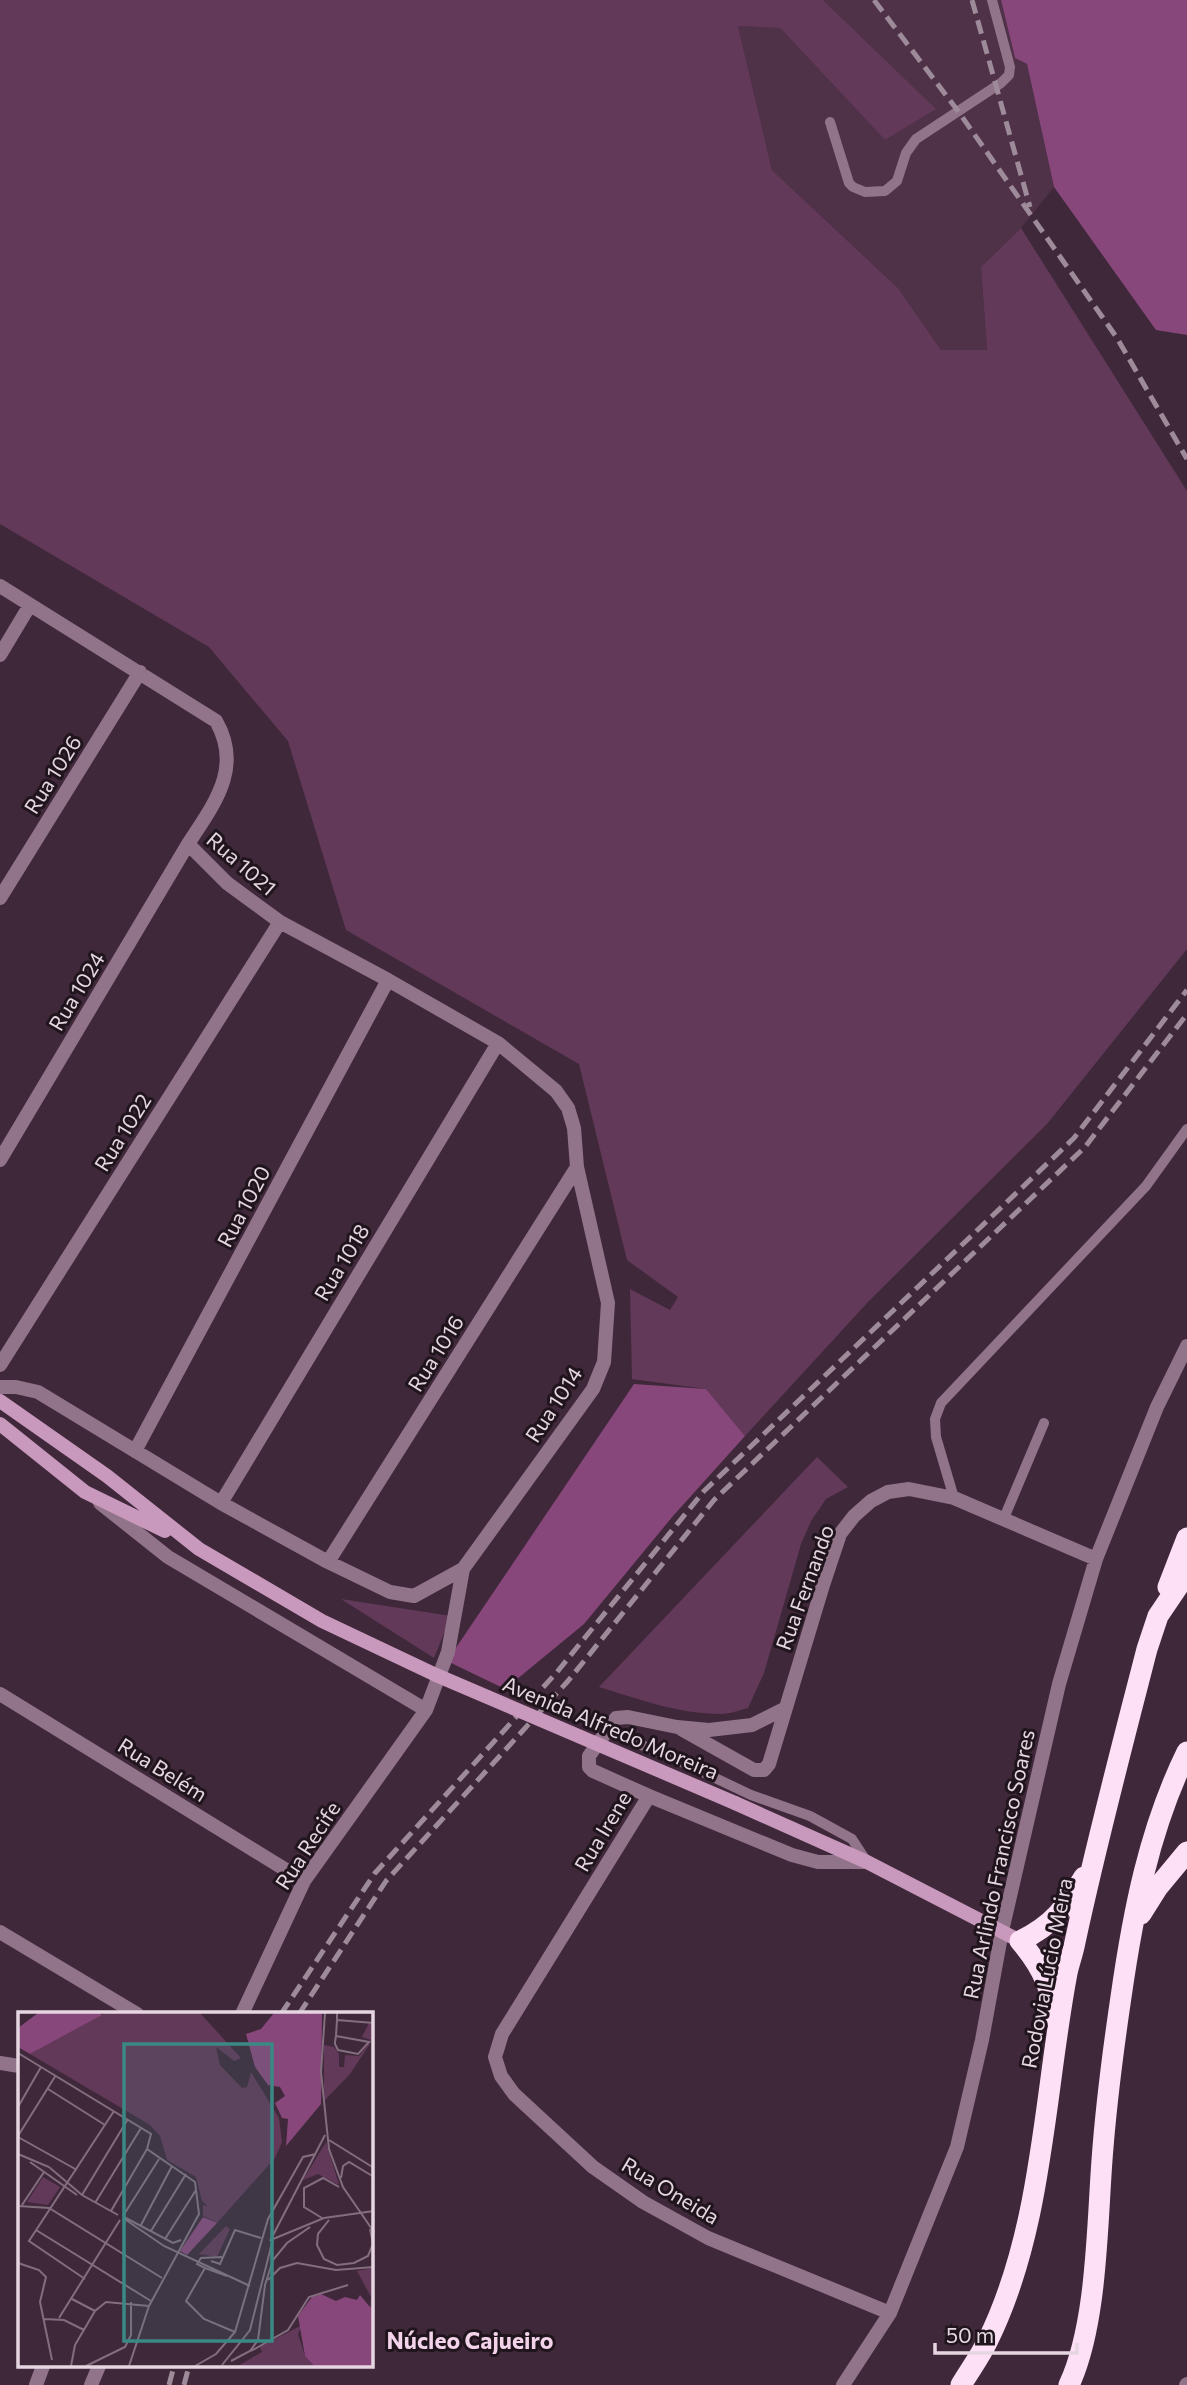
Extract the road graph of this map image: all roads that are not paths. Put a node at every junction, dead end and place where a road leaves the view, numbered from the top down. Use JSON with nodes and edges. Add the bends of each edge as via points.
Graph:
{"nodes":[{"id":1,"x":992,"y":0,"type":"edge"},
{"id":2,"x":830,"y":122,"type":"dead end"},
{"id":3,"x":0,"y":586,"type":"edge"},
{"id":4,"x":30,"y":605,"type":"junction"},
{"id":5,"x":0,"y":655,"type":"edge"},
{"id":6,"x":140,"y":672,"type":"junction"},
{"id":7,"x":188,"y":844,"type":"junction"},
{"id":8,"x":0,"y":898,"type":"edge"},
{"id":9,"x":280,"y":922,"type":"junction"},
{"id":10,"x":388,"y":979,"type":"junction"},
{"id":11,"x":498,"y":1043,"type":"junction"},
{"id":12,"x":1187,"y":1129,"type":"edge"},
{"id":13,"x":0,"y":1160,"type":"edge"},
{"id":14,"x":577,"y":1167,"type":"junction"},
{"id":15,"x":1187,"y":1346,"type":"edge"},
{"id":16,"x":0,"y":1365,"type":"edge"},
{"id":17,"x":0,"y":1387,"type":"edge"},
{"id":18,"x":0,"y":1401,"type":"edge"},
{"id":19,"x":1044,"y":1423,"type":"dead end"},
{"id":20,"x":0,"y":1424,"type":"edge"},
{"id":21,"x":135,"y":1451,"type":"junction"},
{"id":22,"x":85,"y":1492,"type":"junction"},
{"id":23,"x":954,"y":1497,"type":"junction"},
{"id":24,"x":221,"y":1503,"type":"junction"},
{"id":25,"x":1004,"y":1518,"type":"junction"},
{"id":26,"x":1187,"y":1538,"type":"edge"},
{"id":27,"x":194,"y":1545,"type":"junction"},
{"id":28,"x":1096,"y":1559,"type":"junction"},
{"id":29,"x":328,"y":1562,"type":"junction"},
{"id":30,"x":463,"y":1569,"type":"junction"},
{"id":31,"x":1187,"y":1573,"type":"edge"},
{"id":32,"x":1158,"y":1616,"type":"junction"},
{"id":33,"x":0,"y":1694,"type":"edge"},
{"id":34,"x":784,"y":1709,"type":"junction"},
{"id":35,"x":426,"y":1710,"type":"junction"},
{"id":36,"x":677,"y":1727,"type":"junction"},
{"id":37,"x":607,"y":1731,"type":"junction"},
{"id":38,"x":1187,"y":1752,"type":"edge"},
{"id":39,"x":649,"y":1796,"type":"junction"},
{"id":40,"x":1187,"y":1852,"type":"edge"},
{"id":41,"x":867,"y":1862,"type":"junction"},
{"id":42,"x":1091,"y":1867,"type":"junction"},
{"id":43,"x":304,"y":1881,"type":"junction"},
{"id":44,"x":1131,"y":1931,"type":"junction"},
{"id":45,"x":0,"y":1932,"type":"edge"},
{"id":46,"x":1011,"y":1936,"type":"junction"},
{"id":47,"x":134,"y":2012,"type":"edge"},
{"id":48,"x":243,"y":2012,"type":"edge"},
{"id":49,"x":502,"y":2034,"type":"joint"},
{"id":50,"x":1055,"y":2040,"type":"junction"},
{"id":51,"x":0,"y":2063,"type":"edge"},
{"id":52,"x":18,"y":2066,"type":"edge"},
{"id":53,"x":890,"y":2313,"type":"junction"},
{"id":54,"x":979,"y":2357,"type":"junction"},
{"id":55,"x":42,"y":2368,"type":"edge"},
{"id":56,"x":98,"y":2368,"type":"edge"},
{"id":57,"x":36,"y":2385,"type":"edge"},
{"id":58,"x":91,"y":2385,"type":"edge"},
{"id":59,"x":843,"y":2385,"type":"edge"},
{"id":60,"x":961,"y":2385,"type":"edge"},
{"id":61,"x":979,"y":2385,"type":"edge"},
{"id":62,"x":1069,"y":2385,"type":"edge"}],
"edges":[{"from":1,"to":2,"type":"lane","via":[[1009,75],[912,142],[890,189],[871,193],[853,187]]},
{"from":3,"to":4,"type":"street","name":"Rua 1021"},
{"from":4,"to":5,"type":"street"},
{"from":4,"to":6,"type":"street","name":"Rua 1021"},
{"from":6,"to":7,"type":"street","name":"Rua 1021","via":[[216,721],[226,738],[225,777]]},
{"from":6,"to":8,"type":"street","name":"Rua 1026"},
{"from":7,"to":9,"type":"street","name":"Rua 1021","via":[[226,883]]},
{"from":7,"to":13,"type":"street","name":"Rua 1024"},
{"from":9,"to":10,"type":"street","name":"Rua 1021"},
{"from":9,"to":16,"type":"street","name":"Rua 1022"},
{"from":10,"to":11,"type":"street","name":"Rua 1021"},
{"from":10,"to":21,"type":"street","name":"Rua 1020"},
{"from":11,"to":14,"type":"street","name":"Rua 1014","via":[[556,1091],[568,1108]]},
{"from":11,"to":24,"type":"street","name":"Rua 1018"},
{"from":12,"to":23,"type":"lane","via":[[1146,1186],[941,1403],[935,1419],[936,1437]]},
{"from":14,"to":29,"type":"street","name":"Rua 1016"},
{"from":14,"to":30,"type":"street","name":"Rua 1014","via":[[608,1303],[604,1362],[593,1389]]},
{"from":15,"to":28,"type":"street","name":"Rua Arlindo Francisco Soares","via":[[1157,1407]]},
{"from":17,"to":21,"type":"street","via":[[38,1392]]},
{"from":18,"to":27,"type":"street","name":"Avenida Alfredo Moreira","via":[[107,1476]]},
{"from":19,"to":25,"type":"lane"},
{"from":20,"to":22,"type":"street","name":"Avenida Alfredo Moreira"},
{"from":21,"to":24,"type":"street"},
{"from":22,"to":27,"type":"street","name":"Avenida Alfredo Moreira"},
{"from":22,"to":35,"type":"street","name":"Avenida Alfredo Moreira","via":[[169,1557]]},
{"from":23,"to":25,"type":"street","name":"Rua Fernando"},
{"from":23,"to":34,"type":"street","name":"Rua Fernando","via":[[909,1489],[871,1501],[854,1516],[840,1534]]},
{"from":24,"to":29,"type":"street"},
{"from":25,"to":28,"type":"street","name":"Rua Fernando"},
{"from":26,"to":32,"type":"highway"},
{"from":27,"to":41,"type":"street","name":"Avenida Alfredo Moreira","bridge":true,"via":[[321,1621],[376,1648]]},
{"from":28,"to":46,"type":"street","name":"Rua Arlindo Francisco Soares","via":[[1059,1684]]},
{"from":29,"to":30,"type":"street","via":[[390,1592],[414,1596]]},
{"from":30,"to":35,"type":"street","name":"Rua 1014","via":[[448,1652]]},
{"from":31,"to":32,"type":"highway","name":"Rodovia Lúcio Meira"},
{"from":32,"to":42,"type":"highway","name":"Rodovia Lúcio Meira"},
{"from":33,"to":43,"type":"street","name":"Rua Belém"},
{"from":34,"to":36,"type":"street","via":[[733,1729]]},
{"from":34,"to":36,"type":"street","name":"Rua Fernando","via":[[764,1770],[754,1770]]},
{"from":35,"to":43,"type":"street","name":"Rua Recife"},
{"from":36,"to":37,"type":"street","via":[[621,1717]]},
{"from":37,"to":39,"type":"street","name":"Rua Irene","via":[[589,1756],[589,1767]]},
{"from":37,"to":41,"type":"lane","via":[[810,1816],[852,1839]]},
{"from":38,"to":44,"type":"highway","via":[[1156,1824]]},
{"from":39,"to":41,"type":"street","via":[[792,1855],[818,1862]]},
{"from":39,"to":49,"type":"street","name":"Rua Irene"},
{"from":40,"to":44,"type":"highway"},
{"from":41,"to":46,"type":"street","name":"Avenida Alfredo Moreira"},
{"from":42,"to":46,"type":"highway","via":[[1051,1923]]},
{"from":42,"to":50,"type":"highway","name":"Rodovia Lúcio Meira"},
{"from":43,"to":48,"type":"street","name":"Rua Recife"},
{"from":44,"to":62,"type":"highway","via":[[1107,2093],[1088,2319]]},
{"from":45,"to":47,"type":"street"},
{"from":46,"to":50,"type":"highway","via":[[1043,1972],[1054,2009]]},
{"from":46,"to":53,"type":"street","name":"Rua Arlindo Francisco Soares","via":[[957,2147]]},
{"from":49,"to":53,"type":"street","name":"Rua Oneida","via":[[495,2057],[501,2076],[514,2094],[593,2167],[643,2202],[708,2238]]},
{"from":50,"to":54,"type":"highway","name":"Rodovia Lúcio Meira","via":[[1024,2238],[1007,2295]]},
{"from":51,"to":52,"type":"street"},
{"from":53,"to":59,"type":"street","name":"Rua Arlindo Francisco Soares"},
{"from":54,"to":60,"type":"highway","name":"Rodovia Lúcio Meira"},
{"from":54,"to":61,"type":"highway"},
{"from":55,"to":57,"type":"street"},
{"from":56,"to":58,"type":"street"}]}
